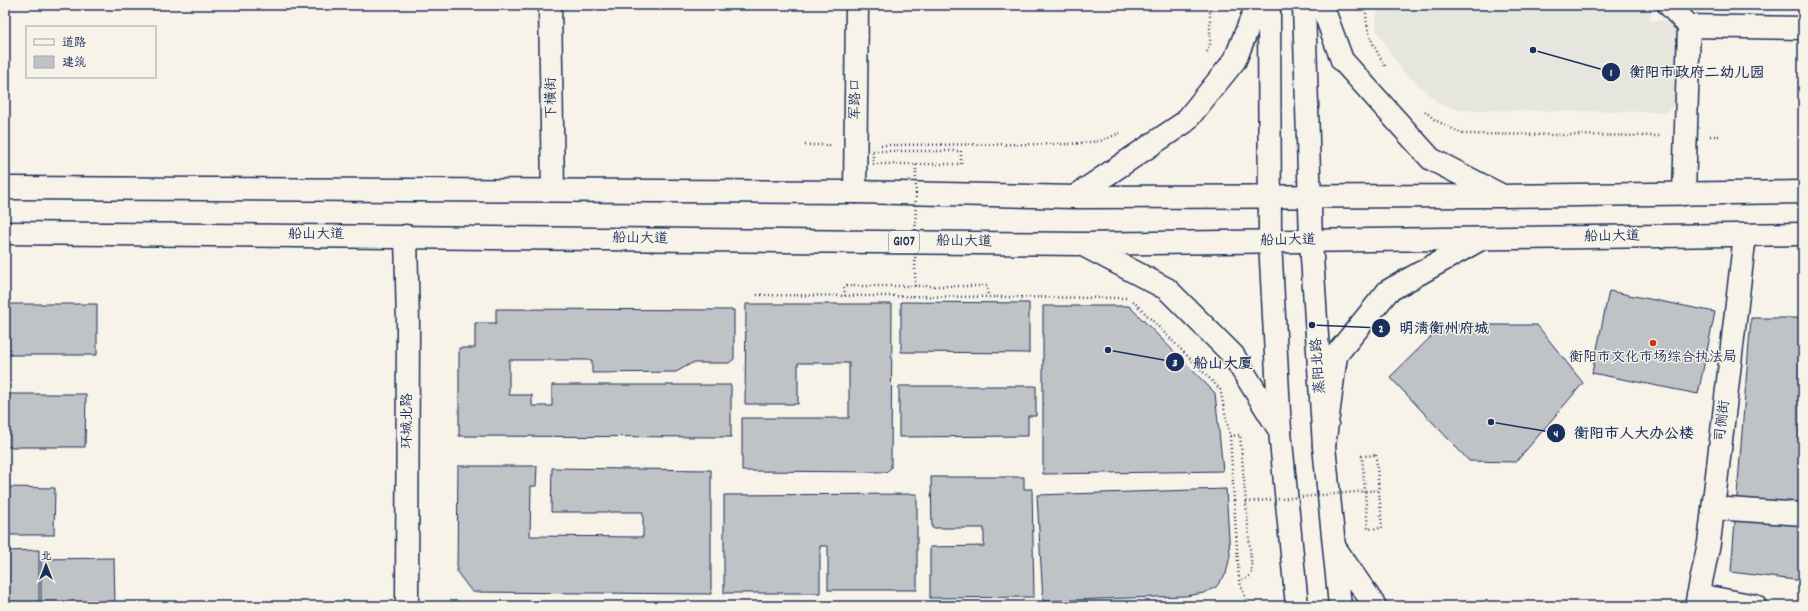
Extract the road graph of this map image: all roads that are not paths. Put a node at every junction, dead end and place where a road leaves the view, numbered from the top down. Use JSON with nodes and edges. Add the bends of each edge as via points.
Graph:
{"nodes":[{"id":1,"x":550,"y":5,"type":"edge"},
{"id":2,"x":857,"y":5,"type":"edge"},
{"id":3,"x":1257,"y":5,"type":"edge"},
{"id":4,"x":1269,"y":5,"type":"edge"},
{"id":5,"x":1304,"y":5,"type":"edge"},
{"id":6,"x":1322,"y":5,"type":"edge"},
{"id":7,"x":1669,"y":5,"type":"edge"},
{"id":8,"x":1689,"y":26,"type":"junction"},
{"id":9,"x":1803,"y":28,"type":"edge"},
{"id":10,"x":5,"y":188,"type":"edge"},
{"id":11,"x":553,"y":190,"type":"junction"},
{"id":12,"x":855,"y":192,"type":"junction"},
{"id":13,"x":1802,"y":192,"type":"edge"},
{"id":14,"x":1684,"y":194,"type":"junction"},
{"id":15,"x":1270,"y":196,"type":"junction"},
{"id":16,"x":1311,"y":196,"type":"junction"},
{"id":17,"x":1502,"y":196,"type":"junction"},
{"id":18,"x":1074,"y":197,"type":"junction"},
{"id":19,"x":5,"y":233,"type":"edge"},
{"id":20,"x":1803,"y":234,"type":"edge"},
{"id":21,"x":1745,"y":235,"type":"junction"},
{"id":22,"x":406,"y":236,"type":"junction"},
{"id":23,"x":1482,"y":239,"type":"junction"},
{"id":24,"x":1270,"y":241,"type":"junction"},
{"id":25,"x":1311,"y":241,"type":"junction"},
{"id":26,"x":1080,"y":244,"type":"junction"},
{"id":27,"x":1280,"y":431,"type":"junction"},
{"id":28,"x":1324,"y":446,"type":"junction"},
{"id":29,"x":1713,"y":508,"type":"junction"},
{"id":30,"x":1803,"y":514,"type":"edge"},
{"id":31,"x":1334,"y":548,"type":"junction"},
{"id":32,"x":1697,"y":600,"type":"edge"},
{"id":33,"x":407,"y":606,"type":"edge"},
{"id":34,"x":1297,"y":606,"type":"edge"},
{"id":35,"x":1340,"y":606,"type":"edge"},
{"id":36,"x":1375,"y":606,"type":"edge"},
{"id":37,"x":1755,"y":606,"type":"edge"}],
"edges":[{"from":1,"to":11,"type":"main road","name":"下横街"},
{"from":2,"to":12,"type":"main road","name":"军路口"},
{"from":3,"to":18,"type":"main road","via":[[1235,60],[1185,122]]},
{"from":4,"to":15,"type":"main road"},
{"from":5,"to":16,"type":"main road","name":"蒸阳北路"},
{"from":6,"to":17,"type":"main road","via":[[1342,60],[1431,159]]},
{"from":7,"to":8,"type":"main road"},
{"from":8,"to":9,"type":"main road"},
{"from":8,"to":14,"type":"main road"},
{"from":10,"to":11,"type":"main road"},
{"from":11,"to":12,"type":"main road"},
{"from":12,"to":18,"type":"main road"},
{"from":13,"to":14,"type":"main road"},
{"from":14,"to":17,"type":"main road"},
{"from":15,"to":16,"type":"main road"},
{"from":15,"to":18,"type":"main road"},
{"from":15,"to":24,"type":"main road"},
{"from":16,"to":17,"type":"main road"},
{"from":16,"to":25,"type":"main road","name":"蒸阳北路"},
{"from":19,"to":22,"type":"main road","name":"船山大道","number":"G107"},
{"from":20,"to":21,"type":"main road","name":"船山大道","number":"G107"},
{"from":21,"to":23,"type":"main road","name":"船山大道","number":"G107"},
{"from":21,"to":29,"type":"main road","name":"司侧街"},
{"from":22,"to":26,"type":"main road","name":"船山大道","number":"G107"},
{"from":22,"to":33,"type":"main road","name":"环城北路"},
{"from":23,"to":25,"type":"main road","name":"船山大道","number":"G107"},
{"from":23,"to":28,"type":"main road","via":[[1388,291],[1336,356]]},
{"from":24,"to":25,"type":"main road","name":"船山大道","number":"G107"},
{"from":24,"to":26,"type":"main road","name":"船山大道","number":"G107"},
{"from":24,"to":27,"type":"main road"},
{"from":25,"to":28,"type":"main road","name":"蒸阳北路"},
{"from":26,"to":27,"type":"main road","via":[[1167,289],[1233,354]]},
{"from":27,"to":34,"type":"main road"},
{"from":28,"to":31,"type":"main road","name":"蒸阳北路"},
{"from":29,"to":30,"type":"main road"},
{"from":29,"to":32,"type":"main road","name":"司侧街","via":[[1709,543]]},
{"from":31,"to":35,"type":"main road","name":"蒸阳北路"},
{"from":31,"to":36,"type":"main road"},
{"from":32,"to":37,"type":"main road"}]}
